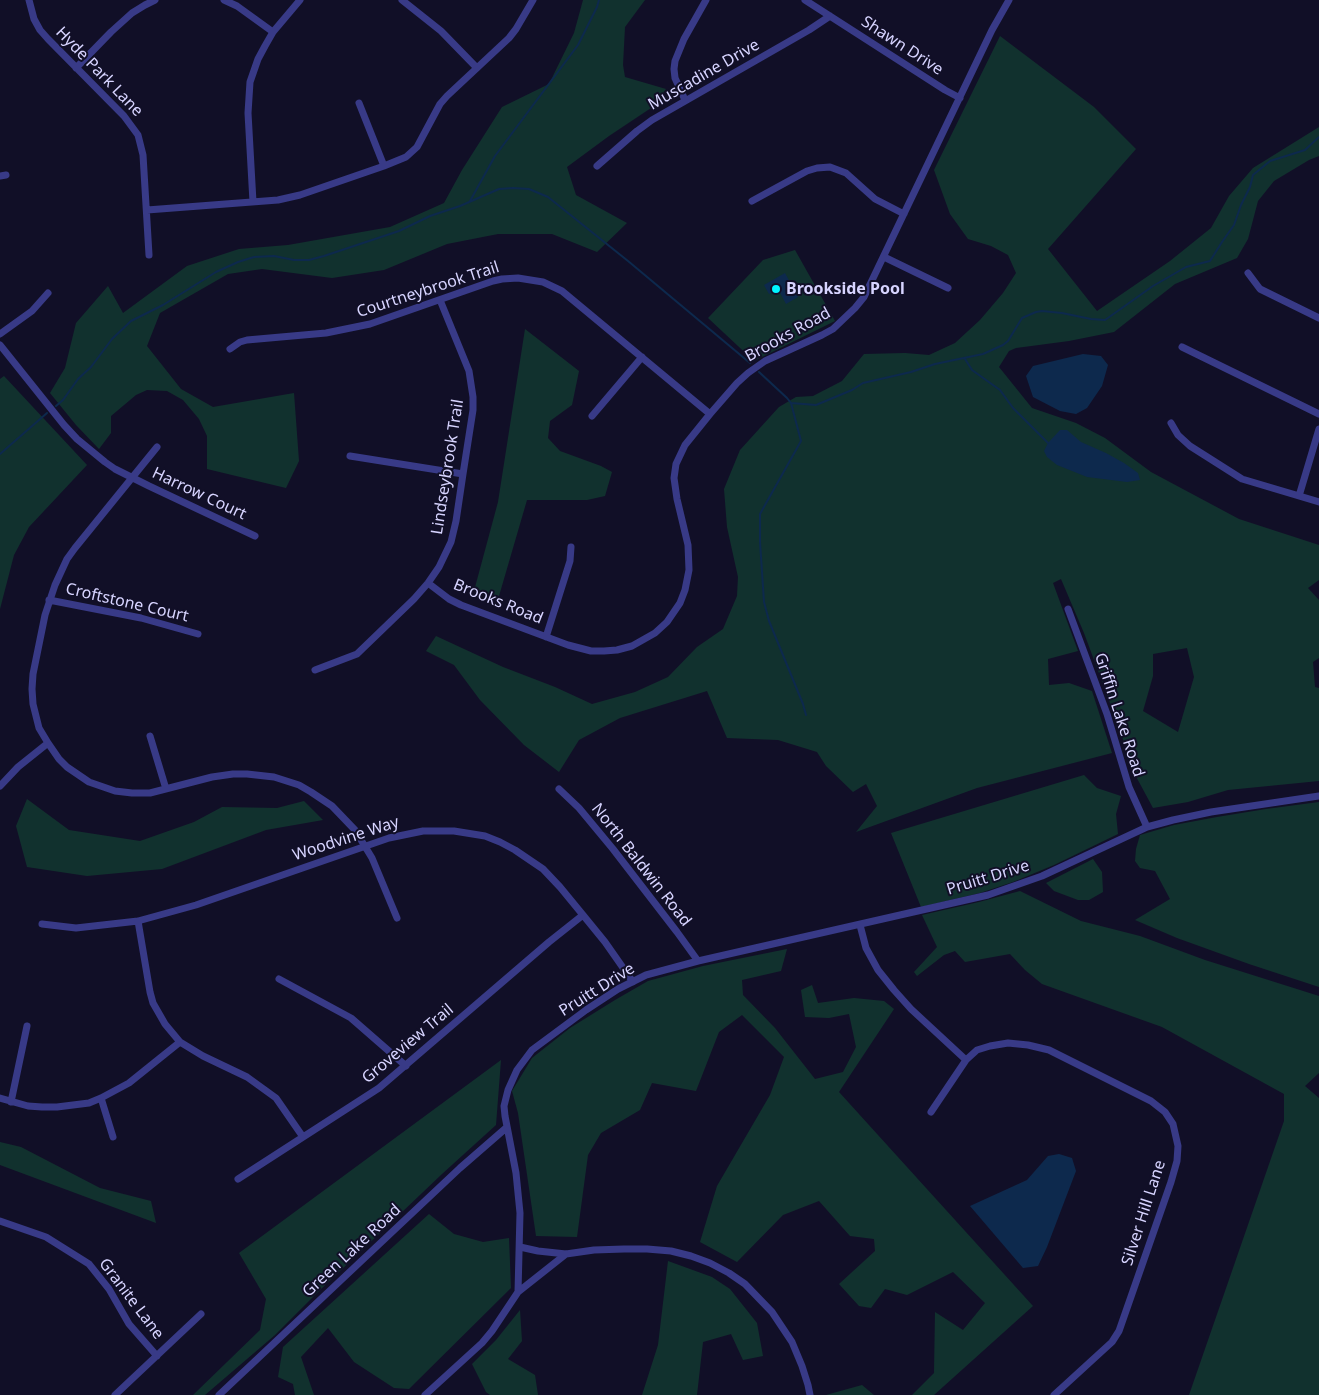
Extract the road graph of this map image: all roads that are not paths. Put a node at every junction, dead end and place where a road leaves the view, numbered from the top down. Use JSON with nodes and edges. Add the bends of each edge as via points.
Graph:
{"nodes":[{"id":1,"x":28,"y":0,"type":"edge"},
{"id":2,"x":155,"y":0,"type":"edge"},
{"id":3,"x":224,"y":0,"type":"edge"},
{"id":4,"x":300,"y":0,"type":"edge"},
{"id":5,"x":402,"y":0,"type":"edge"},
{"id":6,"x":533,"y":0,"type":"edge"},
{"id":7,"x":706,"y":0,"type":"edge"},
{"id":8,"x":805,"y":0,"type":"edge"},
{"id":9,"x":1009,"y":0,"type":"edge"},
{"id":10,"x":830,"y":16,"type":"junction"},
{"id":11,"x":273,"y":32,"type":"junction"},
{"id":12,"x":76,"y":68,"type":"junction"},
{"id":13,"x":477,"y":68,"type":"junction"},
{"id":14,"x":960,"y":98,"type":"junction"},
{"id":15,"x":685,"y":100,"type":"junction"},
{"id":16,"x":360,"y":103,"type":"dead end"},
{"id":17,"x":384,"y":166,"type":"junction"},
{"id":18,"x":597,"y":166,"type":"dead end"},
{"id":19,"x":752,"y":201,"type":"dead end"},
{"id":20,"x":254,"y":202,"type":"junction"},
{"id":21,"x":147,"y":210,"type":"junction"},
{"id":22,"x":904,"y":214,"type":"junction"},
{"id":23,"x":149,"y":255,"type":"dead end"},
{"id":24,"x":884,"y":257,"type":"junction"},
{"id":25,"x":1248,"y":273,"type":"dead end"},
{"id":26,"x":948,"y":288,"type":"dead end"},
{"id":27,"x":48,"y":293,"type":"dead end"},
{"id":28,"x":440,"y":300,"type":"junction"},
{"id":29,"x":1319,"y":318,"type":"edge"},
{"id":30,"x":0,"y":334,"type":"edge"},
{"id":31,"x":0,"y":345,"type":"edge"},
{"id":32,"x":1182,"y":347,"type":"dead end"},
{"id":33,"x":230,"y":349,"type":"dead end"},
{"id":34,"x":642,"y":357,"type":"junction"},
{"id":35,"x":710,"y":414,"type":"junction"},
{"id":36,"x":1319,"y":414,"type":"edge"},
{"id":37,"x":592,"y":416,"type":"dead end"},
{"id":38,"x":1171,"y":423,"type":"dead end"},
{"id":39,"x":1319,"y":429,"type":"edge"},
{"id":40,"x":157,"y":447,"type":"dead end"},
{"id":41,"x":350,"y":456,"type":"dead end"},
{"id":42,"x":463,"y":474,"type":"junction"},
{"id":43,"x":132,"y":478,"type":"junction"},
{"id":44,"x":1299,"y":496,"type":"junction"},
{"id":45,"x":1319,"y":502,"type":"edge"},
{"id":46,"x":255,"y":536,"type":"dead end"},
{"id":47,"x":571,"y":547,"type":"dead end"},
{"id":48,"x":428,"y":583,"type":"junction"},
{"id":49,"x":49,"y":600,"type":"junction"},
{"id":50,"x":1068,"y":610,"type":"dead end"},
{"id":51,"x":198,"y":634,"type":"dead end"},
{"id":52,"x":546,"y":637,"type":"junction"},
{"id":53,"x":315,"y":670,"type":"dead end"},
{"id":54,"x":150,"y":736,"type":"dead end"},
{"id":55,"x":48,"y":743,"type":"junction"},
{"id":56,"x":0,"y":786,"type":"edge"},
{"id":57,"x":166,"y":789,"type":"junction"},
{"id":58,"x":559,"y":789,"type":"dead end"},
{"id":59,"x":1319,"y":796,"type":"edge"},
{"id":60,"x":1147,"y":827,"type":"junction"},
{"id":61,"x":364,"y":846,"type":"junction"},
{"id":62,"x":583,"y":915,"type":"junction"},
{"id":63,"x":397,"y":918,"type":"dead end"},
{"id":64,"x":138,"y":922,"type":"junction"},
{"id":65,"x":42,"y":924,"type":"dead end"},
{"id":66,"x":860,"y":925,"type":"junction"},
{"id":67,"x":698,"y":961,"type":"junction"},
{"id":68,"x":279,"y":979,"type":"dead end"},
{"id":69,"x":633,"y":982,"type":"junction"},
{"id":70,"x":27,"y":1026,"type":"dead end"},
{"id":71,"x":180,"y":1042,"type":"junction"},
{"id":72,"x":966,"y":1060,"type":"junction"},
{"id":73,"x":406,"y":1066,"type":"junction"},
{"id":74,"x":0,"y":1098,"type":"edge"},
{"id":75,"x":101,"y":1098,"type":"junction"},
{"id":76,"x":11,"y":1102,"type":"junction"},
{"id":77,"x":932,"y":1112,"type":"dead end"},
{"id":78,"x":506,"y":1128,"type":"junction"},
{"id":79,"x":113,"y":1137,"type":"dead end"},
{"id":80,"x":303,"y":1137,"type":"junction"},
{"id":81,"x":238,"y":1179,"type":"dead end"},
{"id":82,"x":0,"y":1221,"type":"edge"},
{"id":83,"x":520,"y":1248,"type":"junction"},
{"id":84,"x":566,"y":1254,"type":"junction"},
{"id":85,"x":518,"y":1292,"type":"junction"},
{"id":86,"x":201,"y":1314,"type":"dead end"},
{"id":87,"x":157,"y":1356,"type":"junction"},
{"id":88,"x":116,"y":1395,"type":"edge"},
{"id":89,"x":219,"y":1395,"type":"edge"},
{"id":90,"x":426,"y":1395,"type":"edge"},
{"id":91,"x":810,"y":1395,"type":"edge"},
{"id":92,"x":1054,"y":1395,"type":"edge"}],
"edges":[{"from":1,"to":12,"type":"street","name":"Hyde Park Lane","via":[[40,30]]},
{"from":2,"to":12,"type":"street","via":[[127,18]]},
{"from":3,"to":11,"type":"street"},
{"from":4,"to":11,"type":"street"},
{"from":5,"to":13,"type":"street","via":[[449,38]]},
{"from":6,"to":13,"type":"street","via":[[509,38]]},
{"from":7,"to":15,"type":"street","via":[[675,61],[675,78]]},
{"from":8,"to":10,"type":"street","name":"Shawn Drive"},
{"from":9,"to":14,"type":"street","name":"Brooks Road"},
{"from":10,"to":14,"type":"street","name":"Shawn Drive"},
{"from":10,"to":15,"type":"street","name":"Muscadine Drive"},
{"from":11,"to":20,"type":"street","via":[[258,59],[249,91]]},
{"from":12,"to":21,"type":"street","name":"Hyde Park Lane","via":[[124,116],[138,135],[143,155]]},
{"from":13,"to":17,"type":"street","via":[[440,104],[413,151]]},
{"from":14,"to":22,"type":"street","name":"Brooks Road"},
{"from":15,"to":18,"type":"street","name":"Muscadine Drive","via":[[637,131]]},
{"from":16,"to":17,"type":"street"},
{"from":17,"to":20,"type":"street","via":[[300,195]]},
{"from":19,"to":22,"type":"street","via":[[806,171],[830,167],[846,173],[875,199]]},
{"from":20,"to":21,"type":"street"},
{"from":21,"to":23,"type":"street","name":"Hyde Park Lane"},
{"from":22,"to":24,"type":"street","name":"Brooks Road"},
{"from":24,"to":26,"type":"street"},
{"from":24,"to":35,"type":"street","name":"Brooks Road","via":[[864,296],[843,321],[822,335],[758,365]]},
{"from":25,"to":29,"type":"street","via":[[1260,289]]},
{"from":27,"to":30,"type":"street","via":[[32,311]]},
{"from":28,"to":33,"type":"street","name":"Courtneybrook Trail","via":[[356,328],[247,340]]},
{"from":28,"to":34,"type":"street","name":"Courtneybrook Trail","via":[[502,279],[544,282],[562,291]]},
{"from":28,"to":42,"type":"street","name":"Lindseybrook Trail","via":[[472,384],[473,410]]},
{"from":31,"to":43,"type":"street","name":"Harrow Court","via":[[77,439],[105,462]]},
{"from":32,"to":36,"type":"street"},
{"from":34,"to":35,"type":"street","name":"Courtneybrook Trail"},
{"from":34,"to":37,"type":"street"},
{"from":35,"to":52,"type":"street","name":"Brooks Road","via":[[685,446],[675,469],[676,499],[688,545],[690,570],[673,615],[647,638],[617,650],[590,651]]},
{"from":38,"to":44,"type":"street","via":[[1190,446],[1242,479]]},
{"from":39,"to":44,"type":"street"},
{"from":40,"to":43,"type":"street"},
{"from":41,"to":42,"type":"street"},
{"from":42,"to":48,"type":"street","name":"Lindseybrook Trail","via":[[451,542]]},
{"from":43,"to":46,"type":"street","name":"Harrow Court"},
{"from":43,"to":49,"type":"street","via":[[75,548]]},
{"from":44,"to":45,"type":"street"},
{"from":47,"to":52,"type":"street","via":[[570,561]]},
{"from":48,"to":52,"type":"street","name":"Brooks Road","via":[[461,605]]},
{"from":48,"to":53,"type":"street","name":"Lindseybrook Trail","via":[[357,654]]},
{"from":49,"to":51,"type":"street","name":"Croftstone Court","via":[[142,618]]},
{"from":49,"to":55,"type":"street","via":[[32,689],[36,718]]},
{"from":50,"to":60,"type":"street","name":"Griffin Lake Road","via":[[1107,714],[1128,787]]},
{"from":54,"to":57,"type":"street"},
{"from":55,"to":56,"type":"street"},
{"from":55,"to":57,"type":"street","via":[[67,767],[98,786],[132,793]]},
{"from":57,"to":61,"type":"street","via":[[233,774],[287,781],[332,806],[355,830]]},
{"from":58,"to":67,"type":"street","name":"North Baldwin Road","via":[[613,849]]},
{"from":59,"to":60,"type":"street","name":"Pruitt Drive","via":[[1211,812]]},
{"from":60,"to":66,"type":"street","name":"Pruitt Drive","via":[[1014,887]]},
{"from":61,"to":62,"type":"street","name":"Woodvine Way","via":[[422,831],[454,831],[485,836],[515,850],[543,869]]},
{"from":61,"to":63,"type":"street"},
{"from":61,"to":64,"type":"street","name":"Woodvine Way"},
{"from":62,"to":69,"type":"street","name":"Woodvine Way"},
{"from":62,"to":73,"type":"street","name":"Groveview Trail"},
{"from":64,"to":65,"type":"street","name":"Woodvine Way","via":[[76,928]]},
{"from":64,"to":71,"type":"street","via":[[153,1003]]},
{"from":66,"to":67,"type":"street","name":"Pruitt Drive"},
{"from":66,"to":72,"type":"street","via":[[866,948],[878,970],[911,1009]]},
{"from":67,"to":69,"type":"street","name":"Pruitt Drive","via":[[646,975]]},
{"from":68,"to":73,"type":"street","via":[[351,1018]]},
{"from":69,"to":78,"type":"street","name":"Pruitt Drive","via":[[586,1010],[528,1054],[508,1090],[504,1106]]},
{"from":70,"to":76,"type":"street"},
{"from":71,"to":75,"type":"street","via":[[128,1083]]},
{"from":71,"to":80,"type":"street","via":[[247,1077],[276,1098]]},
{"from":72,"to":77,"type":"street"},
{"from":72,"to":92,"type":"street","name":"Silver Hill Lane","via":[[977,1050],[1008,1043],[1048,1050],[1151,1102],[1165,1112],[1176,1135],[1177,1161],[1171,1182],[1119,1331],[1112,1342]]},
{"from":73,"to":80,"type":"street","name":"Groveview Trail","via":[[379,1088]]},
{"from":74,"to":76,"type":"street"},
{"from":75,"to":76,"type":"street","via":[[57,1107]]},
{"from":75,"to":79,"type":"street"},
{"from":78,"to":83,"type":"street","name":"Pruitt Drive","via":[[518,1189]]},
{"from":78,"to":89,"type":"street","name":"Green Lake Road"},
{"from":80,"to":81,"type":"street","name":"Groveview Trail"},
{"from":82,"to":87,"type":"street","name":"Granite Lane","via":[[46,1237],[90,1264],[129,1324]]},
{"from":83,"to":84,"type":"street"},
{"from":83,"to":85,"type":"street"},
{"from":84,"to":85,"type":"street"},
{"from":84,"to":91,"type":"street","via":[[624,1249],[672,1251],[729,1273],[762,1300],[780,1322],[802,1366]]},
{"from":85,"to":90,"type":"street","via":[[482,1343]]},
{"from":86,"to":87,"type":"street"},
{"from":87,"to":88,"type":"street"}]}
